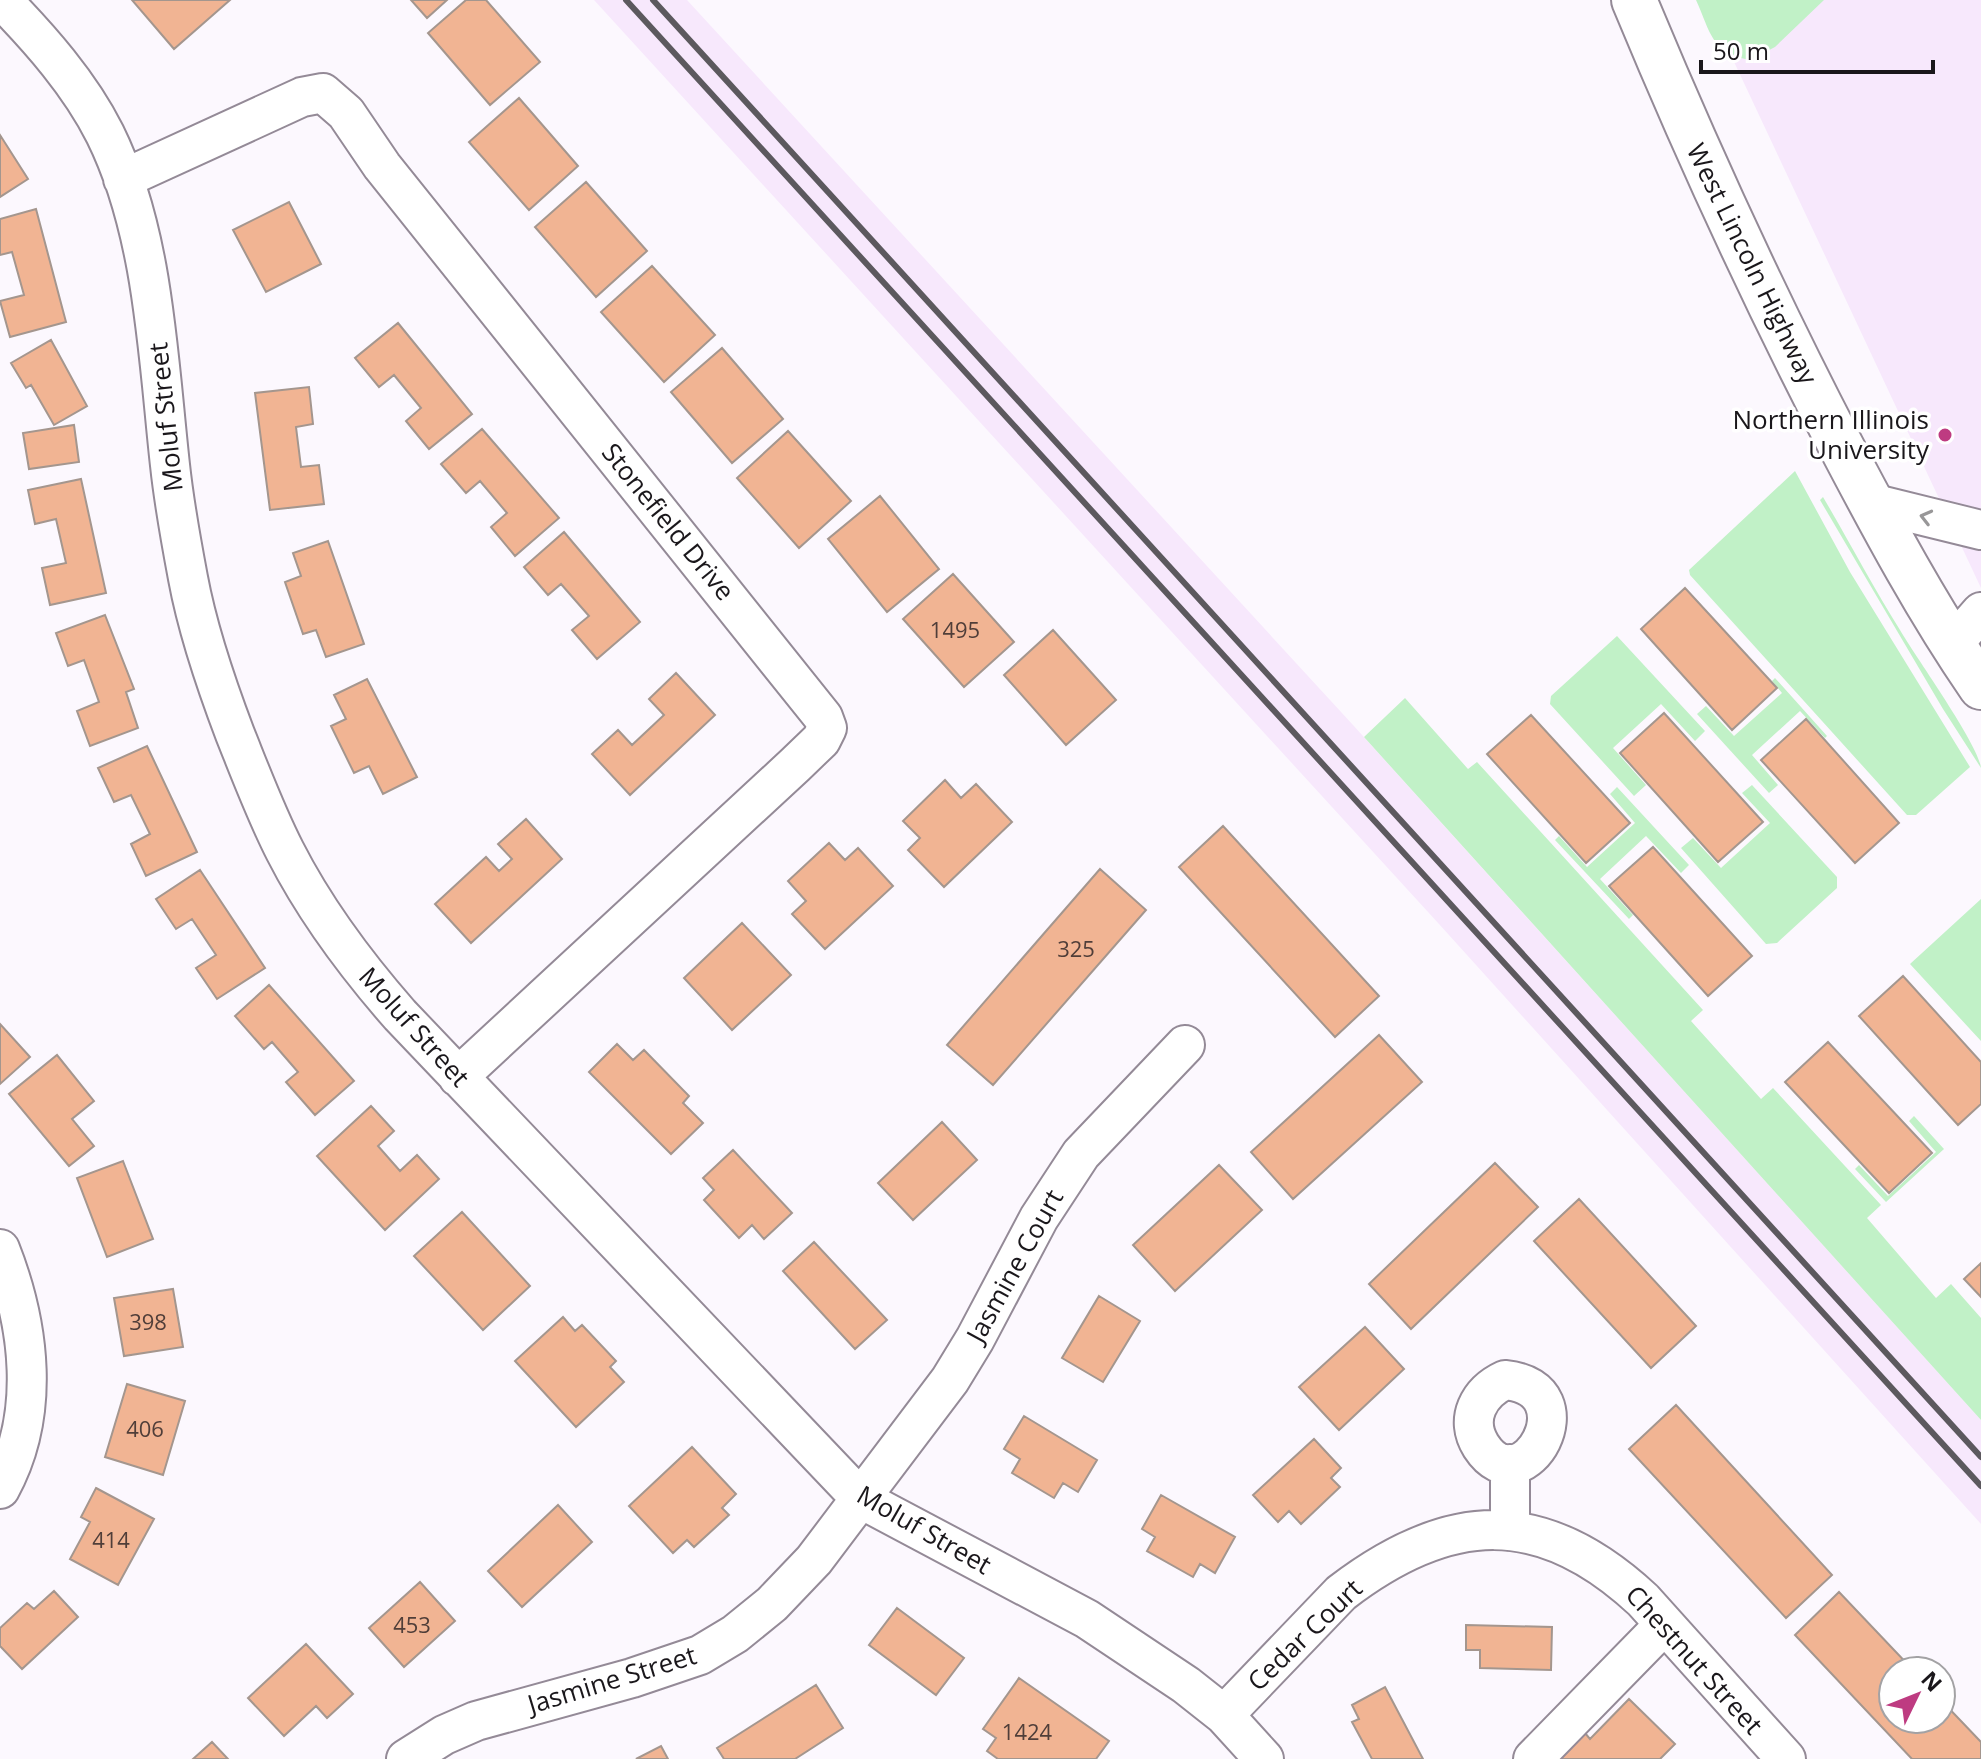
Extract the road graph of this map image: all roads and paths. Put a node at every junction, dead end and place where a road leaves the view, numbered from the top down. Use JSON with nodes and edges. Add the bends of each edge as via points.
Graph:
{"nodes":[{"id":1,"x":2,"y":0,"type":"edge"},
{"id":2,"x":1634,"y":0,"type":"edge"},
{"id":3,"x":123,"y":179,"type":"junction"},
{"id":4,"x":1871,"y":503,"type":"junction"},
{"id":5,"x":1981,"y":530,"type":"edge"},
{"id":6,"x":1981,"y":612,"type":"edge"},
{"id":7,"x":1952,"y":645,"type":"junction"},
{"id":8,"x":1981,"y":687,"type":"edge"},
{"id":9,"x":1185,"y":1045,"type":"dead end"},
{"id":10,"x":458,"y":1077,"type":"junction"},
{"id":11,"x":0,"y":1249,"type":"edge"},
{"id":12,"x":1510,"y":1464,"type":"dead end"},
{"id":13,"x":0,"y":1489,"type":"edge"},
{"id":14,"x":861,"y":1499,"type":"junction"},
{"id":15,"x":1510,"y":1531,"type":"junction"},
{"id":16,"x":1664,"y":1625,"type":"junction"},
{"id":17,"x":1224,"y":1715,"type":"junction"},
{"id":18,"x":406,"y":1759,"type":"edge"},
{"id":19,"x":1264,"y":1759,"type":"edge"},
{"id":20,"x":1533,"y":1759,"type":"edge"},
{"id":21,"x":1786,"y":1759,"type":"edge"}],
"edges":[{"from":1,"to":3,"type":"street","name":"Moluf Street","via":[[91,109]]},
{"from":2,"to":4,"type":"main road","name":"West Lincoln Highway","via":[[1723,207]]},
{"from":3,"to":10,"type":"street","name":"Moluf Street","via":[[156,323],[170,469],[188,581],[214,678],[294,867],[368,979]]},
{"from":3,"to":10,"type":"street","name":"Stonefield Drive","via":[[302,97],[323,93],[346,113],[382,166],[823,717],[827,728],[821,740]]},
{"from":5,"to":4,"type":"street","one_way":true},
{"from":4,"to":7,"type":"main road","name":"West Lincoln Highway"},
{"from":6,"to":7,"type":"street"},
{"from":7,"to":8,"type":"main road","name":"West Lincoln Highway"},
{"from":9,"to":14,"type":"street","name":"Jasmine Court","via":[[1081,1154],[1039,1218],[950,1380]]},
{"from":10,"to":14,"type":"street","name":"Moluf Street"},
{"from":11,"to":13,"type":"street","via":[[25,1335],[27,1387],[14,1464]]},
{"from":12,"to":15,"type":"street"},
{"from":14,"to":17,"type":"street","name":"Moluf Street","via":[[1087,1619]]},
{"from":14,"to":18,"type":"street","name":"Jasmine Street","via":[[772,1604],[700,1655],[476,1721]]},
{"from":15,"to":16,"type":"street","name":"Chestnut Street","via":[[1544,1537],[1592,1561],[1620,1579]]},
{"from":15,"to":17,"type":"street","name":"Cedar Court","via":[[1466,1530],[1440,1537],[1409,1548],[1361,1578]]},
{"from":16,"to":20,"type":"street"},
{"from":16,"to":21,"type":"street","name":"Chestnut Street"},
{"from":17,"to":19,"type":"street","name":"Moluf Street"}]}
